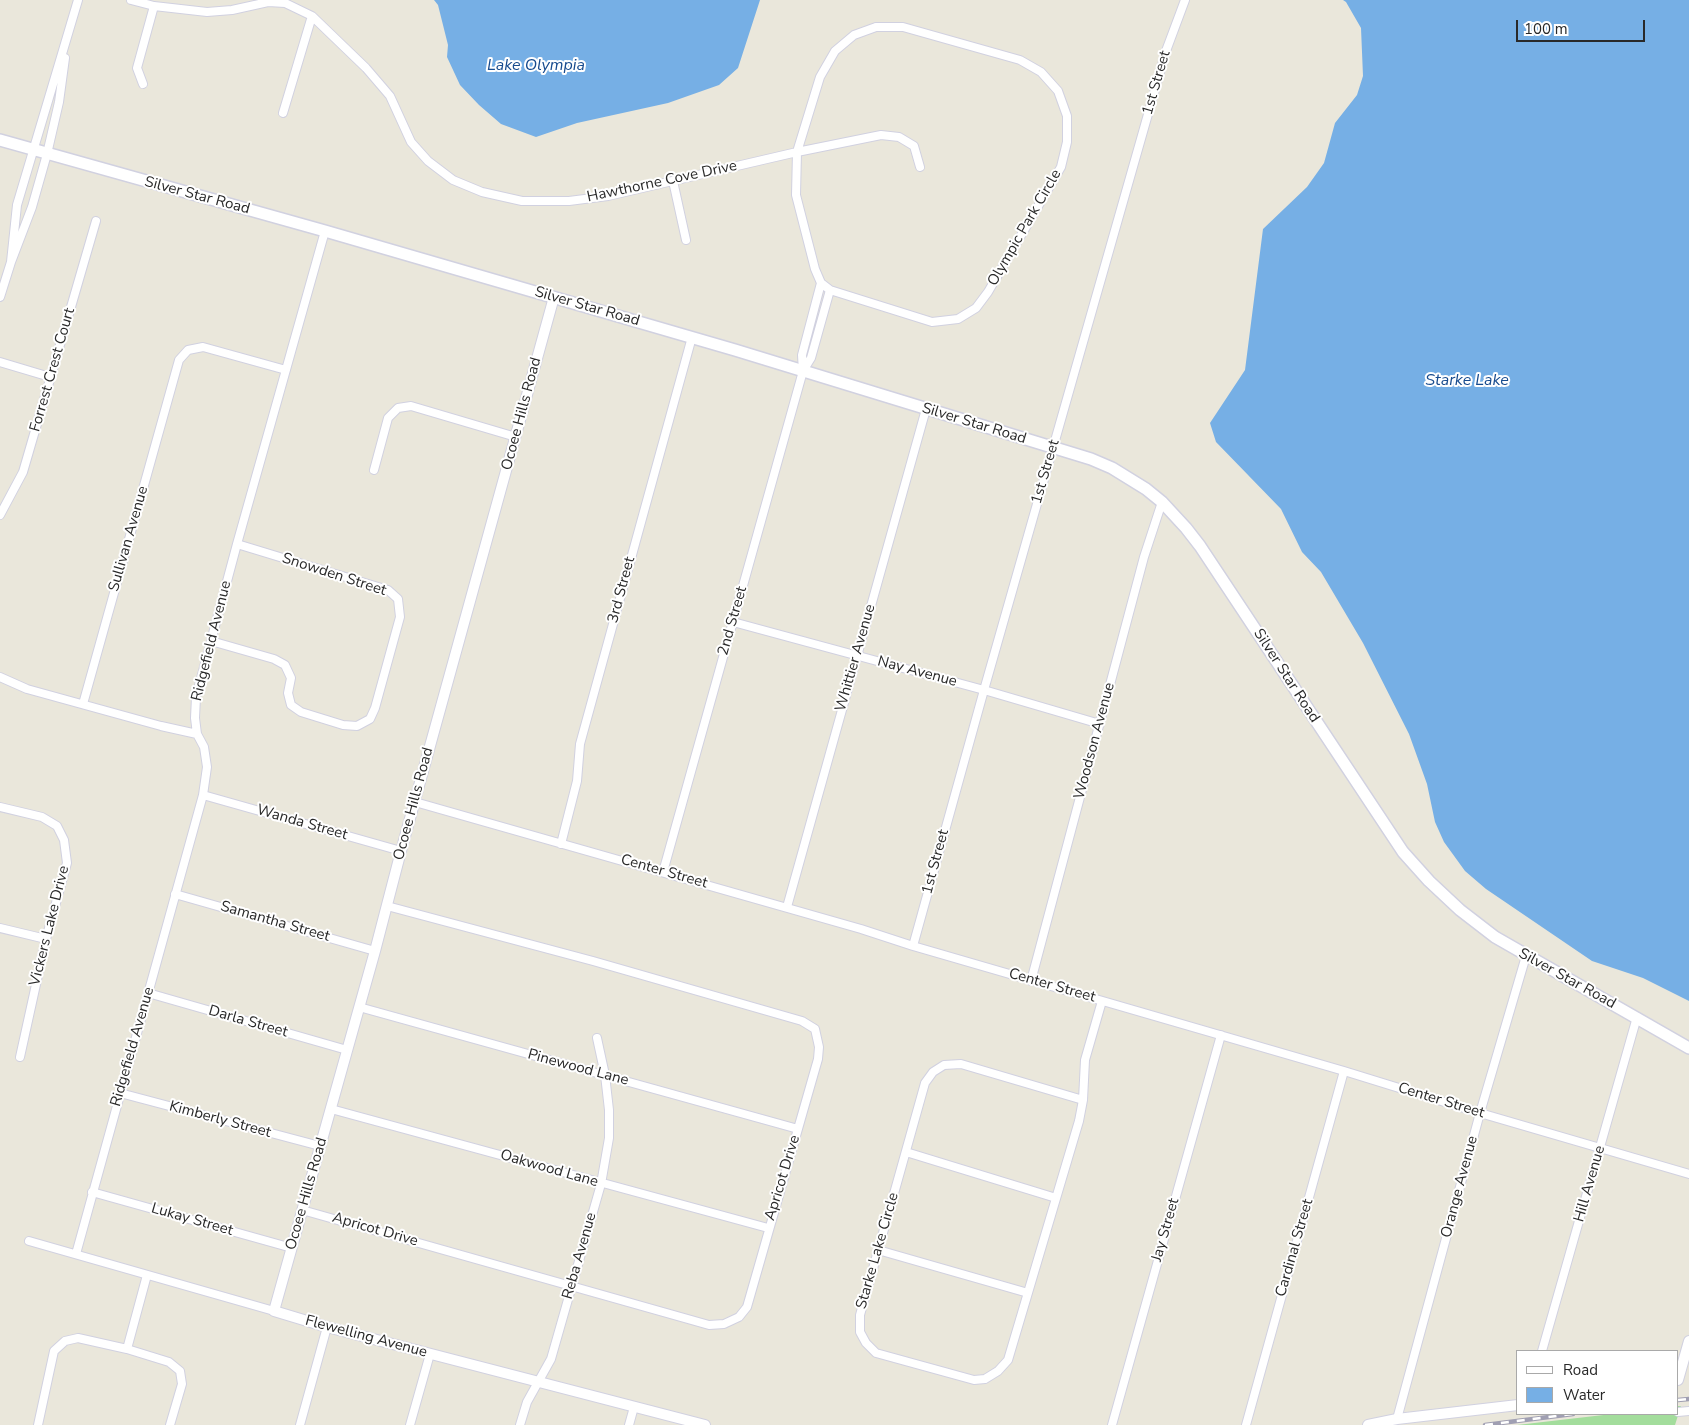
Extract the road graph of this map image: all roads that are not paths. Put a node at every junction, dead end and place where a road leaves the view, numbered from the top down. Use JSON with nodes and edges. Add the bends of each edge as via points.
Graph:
{"nodes":[{"id":1,"x":78,"y":0,"type":"edge"},
{"id":2,"x":131,"y":0,"type":"edge"},
{"id":3,"x":1185,"y":0,"type":"edge"},
{"id":4,"x":268,"y":1,"type":"edge"},
{"id":5,"x":154,"y":6,"type":"junction"},
{"id":6,"x":312,"y":16,"type":"junction"},
{"id":7,"x":68,"y":38,"type":"junction"},
{"id":8,"x":143,"y":84,"type":"dead end"},
{"id":9,"x":283,"y":113,"type":"dead end"},
{"id":10,"x":0,"y":140,"type":"edge"},
{"id":11,"x":0,"y":145,"type":"edge"},
{"id":12,"x":33,"y":151,"type":"junction"},
{"id":13,"x":798,"y":152,"type":"junction"},
{"id":14,"x":46,"y":154,"type":"junction"},
{"id":15,"x":920,"y":167,"type":"dead end"},
{"id":16,"x":673,"y":181,"type":"junction"},
{"id":17,"x":96,"y":221,"type":"dead end"},
{"id":18,"x":325,"y":231,"type":"junction"},
{"id":19,"x":686,"y":240,"type":"dead end"},
{"id":20,"x":10,"y":262,"type":"junction"},
{"id":21,"x":821,"y":283,"type":"junction"},
{"id":22,"x":830,"y":290,"type":"junction"},
{"id":23,"x":0,"y":297,"type":"edge"},
{"id":24,"x":554,"y":297,"type":"junction"},
{"id":25,"x":692,"y":337,"type":"junction"},
{"id":26,"x":0,"y":362,"type":"edge"},
{"id":27,"x":286,"y":370,"type":"junction"},
{"id":28,"x":803,"y":371,"type":"junction"},
{"id":29,"x":50,"y":376,"type":"junction"},
{"id":30,"x":926,"y":409,"type":"junction"},
{"id":31,"x":516,"y":437,"type":"junction"},
{"id":32,"x":1053,"y":448,"type":"junction"},
{"id":33,"x":374,"y":470,"type":"dead end"},
{"id":34,"x":1162,"y":502,"type":"junction"},
{"id":35,"x":0,"y":515,"type":"edge"},
{"id":36,"x":237,"y":544,"type":"junction"},
{"id":37,"x":733,"y":622,"type":"junction"},
{"id":38,"x":211,"y":641,"type":"junction"},
{"id":39,"x":857,"y":656,"type":"junction"},
{"id":40,"x":0,"y":677,"type":"edge"},
{"id":41,"x":984,"y":690,"type":"junction"},
{"id":42,"x":82,"y":704,"type":"junction"},
{"id":43,"x":1100,"y":724,"type":"junction"},
{"id":44,"x":196,"y":734,"type":"junction"},
{"id":45,"x":203,"y":795,"type":"junction"},
{"id":46,"x":415,"y":802,"type":"junction"},
{"id":47,"x":0,"y":807,"type":"edge"},
{"id":48,"x":561,"y":844,"type":"junction"},
{"id":49,"x":401,"y":851,"type":"junction"},
{"id":50,"x":663,"y":872,"type":"junction"},
{"id":51,"x":175,"y":894,"type":"junction"},
{"id":52,"x":387,"y":906,"type":"junction"},
{"id":53,"x":787,"y":907,"type":"junction"},
{"id":54,"x":0,"y":928,"type":"edge"},
{"id":55,"x":46,"y":940,"type":"junction"},
{"id":56,"x":913,"y":946,"type":"junction"},
{"id":57,"x":376,"y":950,"type":"junction"},
{"id":58,"x":1526,"y":956,"type":"junction"},
{"id":59,"x":1031,"y":980,"type":"junction"},
{"id":60,"x":148,"y":993,"type":"junction"},
{"id":61,"x":1102,"y":1001,"type":"junction"},
{"id":62,"x":359,"y":1007,"type":"junction"},
{"id":63,"x":1637,"y":1018,"type":"junction"},
{"id":64,"x":1220,"y":1036,"type":"junction"},
{"id":65,"x":597,"y":1038,"type":"dead end"},
{"id":66,"x":1689,"y":1048,"type":"edge"},
{"id":67,"x":347,"y":1050,"type":"junction"},
{"id":68,"x":20,"y":1057,"type":"dead end"},
{"id":69,"x":1344,"y":1071,"type":"junction"},
{"id":70,"x":605,"y":1075,"type":"junction"},
{"id":71,"x":120,"y":1093,"type":"junction"},
{"id":72,"x":1083,"y":1100,"type":"junction"},
{"id":73,"x":331,"y":1108,"type":"junction"},
{"id":74,"x":1480,"y":1113,"type":"junction"},
{"id":75,"x":798,"y":1129,"type":"junction"},
{"id":76,"x":320,"y":1146,"type":"junction"},
{"id":77,"x":1600,"y":1148,"type":"junction"},
{"id":78,"x":906,"y":1152,"type":"junction"},
{"id":79,"x":1689,"y":1174,"type":"edge"},
{"id":80,"x":601,"y":1184,"type":"junction"},
{"id":81,"x":92,"y":1192,"type":"junction"},
{"id":82,"x":1056,"y":1198,"type":"junction"},
{"id":83,"x":302,"y":1210,"type":"junction"},
{"id":84,"x":768,"y":1228,"type":"junction"},
{"id":85,"x":29,"y":1241,"type":"dead end"},
{"id":86,"x":292,"y":1248,"type":"junction"},
{"id":87,"x":878,"y":1250,"type":"junction"},
{"id":88,"x":76,"y":1254,"type":"junction"},
{"id":89,"x":147,"y":1274,"type":"junction"},
{"id":90,"x":572,"y":1286,"type":"junction"},
{"id":91,"x":1028,"y":1293,"type":"junction"},
{"id":92,"x":274,"y":1311,"type":"junction"},
{"id":93,"x":327,"y":1327,"type":"junction"},
{"id":94,"x":1689,"y":1341,"type":"edge"},
{"id":95,"x":127,"y":1349,"type":"junction"},
{"id":96,"x":1542,"y":1350,"type":"edge"},
{"id":97,"x":430,"y":1354,"type":"junction"},
{"id":98,"x":1679,"y":1376,"type":"edge"},
{"id":99,"x":538,"y":1382,"type":"junction"},
{"id":100,"x":1516,"y":1405,"type":"edge"},
{"id":101,"x":634,"y":1407,"type":"junction"},
{"id":102,"x":1397,"y":1419,"type":"junction"},
{"id":103,"x":38,"y":1425,"type":"edge"},
{"id":104,"x":170,"y":1425,"type":"edge"},
{"id":105,"x":300,"y":1425,"type":"edge"},
{"id":106,"x":410,"y":1425,"type":"edge"},
{"id":107,"x":520,"y":1425,"type":"edge"},
{"id":108,"x":629,"y":1425,"type":"edge"},
{"id":109,"x":704,"y":1425,"type":"edge"},
{"id":110,"x":1112,"y":1425,"type":"edge"},
{"id":111,"x":1246,"y":1425,"type":"edge"},
{"id":112,"x":1368,"y":1425,"type":"edge"}],
"edges":[{"from":1,"to":7,"type":"street"},
{"from":2,"to":5,"type":"street","name":"Hawthorne Cove Drive"},
{"from":3,"to":32,"type":"street","name":"1st Street","via":[[1166,51]]},
{"from":4,"to":5,"type":"street","name":"Hawthorne Cove Drive","via":[[207,12]]},
{"from":4,"to":6,"type":"street","name":"Hawthorne Cove Drive","via":[[285,3]]},
{"from":5,"to":8,"type":"street","via":[[137,68]]},
{"from":6,"to":9,"type":"street"},
{"from":6,"to":16,"type":"street","name":"Hawthorne Cove Drive","via":[[390,96],[411,142],[428,161],[453,180],[482,192],[531,201],[608,196]]},
{"from":7,"to":12,"type":"street"},
{"from":7,"to":14,"type":"street","via":[[59,102]]},
{"from":10,"to":12,"type":"main road","name":"Silver Star Road"},
{"from":11,"to":12,"type":"main road","name":"Silver Star Road"},
{"from":12,"to":14,"type":"main road","name":"Silver Star Road"},
{"from":12,"to":20,"type":"street","via":[[17,205]]},
{"from":13,"to":15,"type":"street","name":"Hawthorne Cove Drive","via":[[881,135],[898,138],[914,146]]},
{"from":13,"to":16,"type":"street","name":"Hawthorne Cove Drive"},
{"from":13,"to":21,"type":"street","name":"Olympic Park Circle","via":[[796,196]]},
{"from":13,"to":22,"type":"street","name":"Olympic Park Circle","via":[[820,77],[834,51],[854,35],[876,27],[903,27],[1020,60],[1041,72],[1058,91],[1067,116],[1067,142],[1061,167],[976,308],[958,319],[932,322]]},
{"from":14,"to":18,"type":"main road","name":"Silver Star Road"},
{"from":14,"to":20,"type":"street","via":[[32,207]]},
{"from":16,"to":19,"type":"street"},
{"from":17,"to":29,"type":"street","name":"Forrest Crest Court"},
{"from":18,"to":24,"type":"main road","name":"Silver Star Road"},
{"from":18,"to":27,"type":"street","name":"Ridgefield Avenue"},
{"from":20,"to":23,"type":"street"},
{"from":21,"to":22,"type":"street","name":"Olympic Park Circle"},
{"from":21,"to":28,"type":"street","via":[[802,355]]},
{"from":22,"to":28,"type":"street","via":[[812,358]]},
{"from":24,"to":25,"type":"main road","name":"Silver Star Road"},
{"from":24,"to":31,"type":"street","name":"Ocoee Hills Road"},
{"from":25,"to":28,"type":"main road","name":"Silver Star Road"},
{"from":25,"to":48,"type":"street","name":"3rd Street","via":[[580,744],[577,781]]},
{"from":26,"to":29,"type":"street"},
{"from":27,"to":36,"type":"street","name":"Ridgefield Avenue"},
{"from":27,"to":42,"type":"street","name":"Sullivan Avenue","via":[[203,347],[188,350],[179,360]]},
{"from":28,"to":30,"type":"main road","name":"Silver Star Road"},
{"from":28,"to":37,"type":"street","name":"2nd Street"},
{"from":29,"to":35,"type":"street","name":"Forrest Crest Court","via":[[23,472]]},
{"from":30,"to":32,"type":"main road","name":"Silver Star Road"},
{"from":30,"to":39,"type":"street","name":"Whittier Avenue"},
{"from":31,"to":33,"type":"street","via":[[411,406],[398,408],[388,418]]},
{"from":31,"to":46,"type":"street","name":"Ocoee Hills Road"},
{"from":32,"to":34,"type":"main road","name":"Silver Star Road","via":[[1112,468]]},
{"from":32,"to":41,"type":"street","name":"1st Street"},
{"from":34,"to":43,"type":"street","name":"Woodson Avenue","via":[[1144,557]]},
{"from":34,"to":58,"type":"main road","name":"Silver Star Road","via":[[1200,546],[1402,852],[1460,910]]},
{"from":36,"to":38,"type":"street","name":"Ridgefield Avenue"},
{"from":36,"to":38,"type":"street","name":"Snowden Street","via":[[388,590],[398,600],[400,617],[375,708],[370,719],[357,726],[300,712],[291,705],[288,693],[291,678],[285,665]]},
{"from":37,"to":39,"type":"street","name":"Nay Avenue"},
{"from":37,"to":50,"type":"street","name":"2nd Street"},
{"from":38,"to":44,"type":"street","name":"Ridgefield Avenue","via":[[196,697]]},
{"from":39,"to":41,"type":"street","name":"Nay Avenue"},
{"from":39,"to":53,"type":"street","name":"Whittier Avenue"},
{"from":40,"to":42,"type":"street","via":[[27,689]]},
{"from":41,"to":43,"type":"street","name":"Nay Avenue"},
{"from":41,"to":56,"type":"street","name":"1st Street"},
{"from":42,"to":44,"type":"street"},
{"from":43,"to":59,"type":"street","name":"Woodson Avenue"},
{"from":44,"to":45,"type":"street","name":"Ridgefield Avenue","via":[[204,747],[207,767]]},
{"from":45,"to":49,"type":"street","name":"Wanda Street"},
{"from":45,"to":51,"type":"street","name":"Ridgefield Avenue"},
{"from":46,"to":48,"type":"street","name":"Center Street"},
{"from":46,"to":49,"type":"street","name":"Ocoee Hills Road"},
{"from":47,"to":55,"type":"street","name":"Vickers Lake Drive","via":[[42,817],[56,826],[64,840],[67,863]]},
{"from":48,"to":50,"type":"street","name":"Center Street"},
{"from":49,"to":52,"type":"street","name":"Ocoee Hills Road"},
{"from":50,"to":53,"type":"street","name":"Center Street"},
{"from":51,"to":57,"type":"street","name":"Samantha Street"},
{"from":51,"to":60,"type":"street","name":"Ridgefield Avenue"},
{"from":52,"to":57,"type":"street","name":"Ocoee Hills Road"},
{"from":52,"to":75,"type":"street","name":"Apricot Drive","via":[[802,1021],[815,1029],[819,1047]]},
{"from":53,"to":56,"type":"street","name":"Center Street"},
{"from":54,"to":55,"type":"street"},
{"from":55,"to":68,"type":"street","name":"Vickers Lake Drive"},
{"from":56,"to":59,"type":"street","name":"Center Street"},
{"from":57,"to":62,"type":"street","name":"Ocoee Hills Road"},
{"from":58,"to":63,"type":"main road","name":"Silver Star Road"},
{"from":58,"to":74,"type":"street","name":"Orange Avenue"},
{"from":59,"to":61,"type":"street","name":"Center Street"},
{"from":60,"to":67,"type":"street","name":"Darla Street"},
{"from":60,"to":71,"type":"street","name":"Ridgefield Avenue"},
{"from":61,"to":64,"type":"street","name":"Center Street"},
{"from":61,"to":72,"type":"street","name":"Starke Lake Circle","via":[[1085,1060]]},
{"from":62,"to":67,"type":"street","name":"Ocoee Hills Road"},
{"from":62,"to":70,"type":"street","name":"Pinewood Lane"},
{"from":63,"to":66,"type":"main road","name":"Silver Star Road"},
{"from":63,"to":77,"type":"street","name":"Hill Avenue"},
{"from":64,"to":69,"type":"street","name":"Center Street"},
{"from":64,"to":110,"type":"street","name":"Jay Street"},
{"from":65,"to":70,"type":"street","name":"Reba Avenue"},
{"from":67,"to":73,"type":"street","name":"Ocoee Hills Road"},
{"from":69,"to":74,"type":"street","name":"Center Street"},
{"from":69,"to":111,"type":"street","name":"Cardinal Street"},
{"from":70,"to":75,"type":"street","name":"Pinewood Lane"},
{"from":70,"to":80,"type":"street","name":"Reba Avenue","via":[[610,1110],[609,1138]]},
{"from":71,"to":76,"type":"street","name":"Kimberly Street"},
{"from":71,"to":81,"type":"street","name":"Ridgefield Avenue"},
{"from":72,"to":78,"type":"street","name":"Starke Lake Circle","via":[[961,1064],[944,1065],[933,1072],[926,1083]]},
{"from":72,"to":82,"type":"street","name":"Starke Lake Circle"},
{"from":73,"to":76,"type":"street","name":"Ocoee Hills Road"},
{"from":73,"to":80,"type":"street","name":"Oakwood Lane"},
{"from":74,"to":77,"type":"street","name":"Center Street"},
{"from":74,"to":102,"type":"street","name":"Orange Avenue"},
{"from":75,"to":84,"type":"street","name":"Apricot Drive"},
{"from":76,"to":83,"type":"street","name":"Ocoee Hills Road"},
{"from":77,"to":79,"type":"street","name":"Center Street"},
{"from":77,"to":96,"type":"street","name":"Hill Avenue"},
{"from":78,"to":82,"type":"street"},
{"from":78,"to":87,"type":"street","name":"Starke Lake Circle"},
{"from":80,"to":84,"type":"street","name":"Oakwood Lane"},
{"from":80,"to":90,"type":"street","name":"Reba Avenue"},
{"from":81,"to":86,"type":"street","name":"Lukay Street"},
{"from":81,"to":88,"type":"street","name":"Ridgefield Avenue"},
{"from":82,"to":91,"type":"street","name":"Starke Lake Circle"},
{"from":83,"to":86,"type":"street","name":"Ocoee Hills Road"},
{"from":83,"to":90,"type":"street","name":"Apricot Drive"},
{"from":84,"to":90,"type":"street","name":"Apricot Drive","via":[[747,1307],[739,1317],[724,1324],[709,1325]]},
{"from":85,"to":88,"type":"street","name":"Flewelling Avenue"},
{"from":86,"to":92,"type":"street","name":"Ocoee Hills Road"},
{"from":87,"to":91,"type":"street"},
{"from":87,"to":91,"type":"street","name":"Starke Lake Circle","via":[[860,1315],[860,1332],[876,1353],[974,1380],[985,1379],[1008,1360]]},
{"from":88,"to":89,"type":"street","name":"Flewelling Avenue"},
{"from":89,"to":92,"type":"street","name":"Flewelling Avenue"},
{"from":89,"to":95,"type":"street"},
{"from":90,"to":99,"type":"street","name":"Reba Avenue","via":[[551,1359]]},
{"from":92,"to":93,"type":"street","name":"Flewelling Avenue"},
{"from":93,"to":97,"type":"street","name":"Flewelling Avenue"},
{"from":93,"to":105,"type":"street"},
{"from":94,"to":98,"type":"street"},
{"from":95,"to":103,"type":"street","via":[[78,1338],[65,1341],[54,1351]]},
{"from":95,"to":104,"type":"street","via":[[169,1362],[180,1371],[182,1384]]},
{"from":97,"to":99,"type":"street","name":"Flewelling Avenue"},
{"from":97,"to":106,"type":"street"},
{"from":99,"to":101,"type":"street","name":"Flewelling Avenue"},
{"from":99,"to":107,"type":"street","name":"Reba Avenue","via":[[526,1402]]},
{"from":100,"to":102,"type":"street"},
{"from":101,"to":108,"type":"street"},
{"from":101,"to":109,"type":"street","name":"Flewelling Avenue"},
{"from":102,"to":112,"type":"street"}]}
